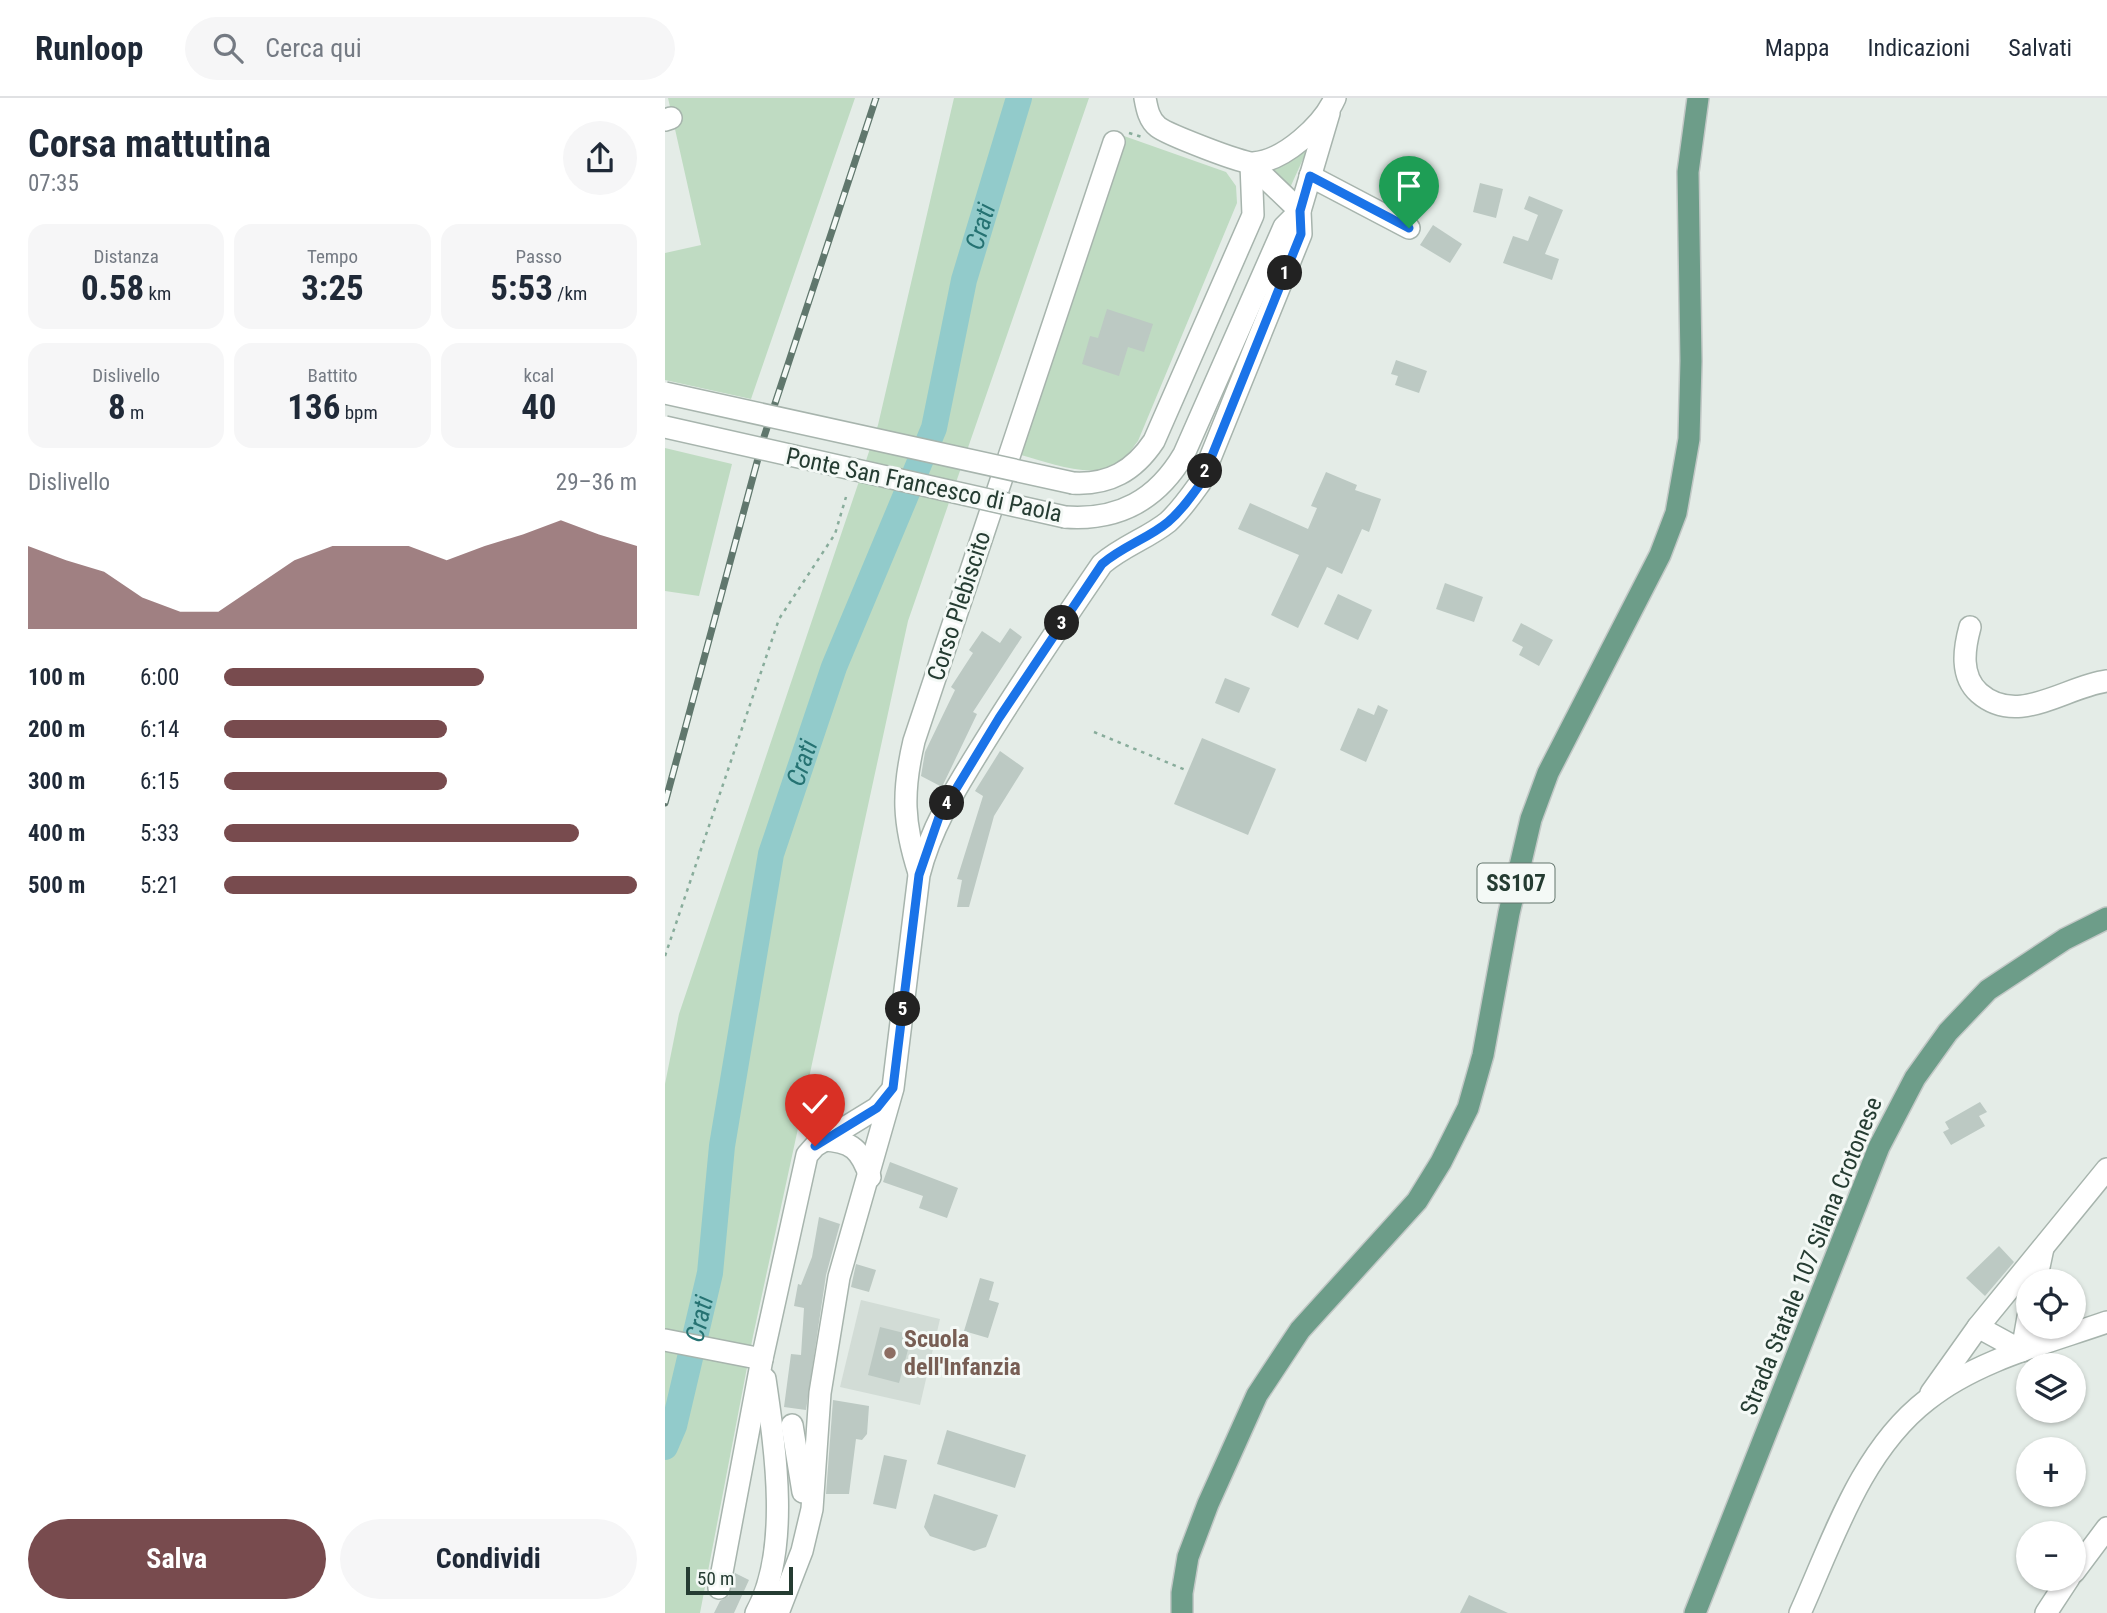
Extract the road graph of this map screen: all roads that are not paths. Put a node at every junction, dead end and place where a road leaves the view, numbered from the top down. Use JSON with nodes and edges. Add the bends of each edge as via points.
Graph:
{"nodes":[{"id":1,"x":1145,"y":98,"type":"edge"},
{"id":2,"x":1698,"y":98,"type":"edge"},
{"id":3,"x":1332,"y":105,"type":"edge"},
{"id":4,"x":1114,"y":142,"type":"dead end"},
{"id":5,"x":1251,"y":164,"type":"junction"},
{"id":6,"x":1310,"y":176,"type":"junction"},
{"id":7,"x":1300,"y":211,"type":"junction"},
{"id":8,"x":1409,"y":228,"type":"dead end"},
{"id":9,"x":665,"y":393,"type":"edge"},
{"id":10,"x":665,"y":427,"type":"edge"},
{"id":11,"x":1970,"y":627,"type":"dead end"},
{"id":12,"x":2107,"y":681,"type":"edge"},
{"id":13,"x":919,"y":875,"type":"junction"},
{"id":14,"x":2107,"y":918,"type":"edge"},
{"id":15,"x":2107,"y":929,"type":"edge"},
{"id":16,"x":2065,"y":939,"type":"junction"},
{"id":17,"x":893,"y":1088,"type":"junction"},
{"id":18,"x":823,"y":1140,"type":"junction"},
{"id":19,"x":2107,"y":1169,"type":"edge"},
{"id":20,"x":870,"y":1177,"type":"junction"},
{"id":21,"x":2044,"y":1243,"type":"junction"},
{"id":22,"x":2039,"y":1269,"type":"edge"},
{"id":23,"x":2107,"y":1322,"type":"edge"},
{"id":24,"x":2086,"y":1326,"type":"edge"},
{"id":25,"x":1978,"y":1327,"type":"junction"},
{"id":26,"x":2024,"y":1339,"type":"edge"},
{"id":27,"x":2047,"y":1339,"type":"edge"},
{"id":28,"x":665,"y":1340,"type":"edge"},
{"id":29,"x":2022,"y":1351,"type":"junction"},
{"id":30,"x":762,"y":1359,"type":"junction"},
{"id":31,"x":1927,"y":1399,"type":"junction"},
{"id":32,"x":782,"y":1424,"type":"junction"},
{"id":33,"x":817,"y":1427,"type":"junction"},
{"id":34,"x":812,"y":1509,"type":"junction"},
{"id":35,"x":2107,"y":1528,"type":"edge"},
{"id":36,"x":2086,"y":1556,"type":"edge"},
{"id":37,"x":719,"y":1588,"type":"dead end"},
{"id":38,"x":2060,"y":1591,"type":"edge"},
{"id":39,"x":756,"y":1613,"type":"edge"},
{"id":40,"x":778,"y":1613,"type":"edge"},
{"id":41,"x":1182,"y":1613,"type":"edge"},
{"id":42,"x":1695,"y":1613,"type":"edge"},
{"id":43,"x":1800,"y":1613,"type":"edge"},
{"id":44,"x":2046,"y":1613,"type":"edge"}],
"edges":[{"from":1,"to":5,"type":"street","via":[[1155,125],[1172,136]]},
{"from":2,"to":41,"type":"main road","number":"SS107","via":[[1688,172],[1689,439],[1676,513],[1660,555],[1548,773],[1531,819],[1468,1108],[1417,1201],[1300,1330],[1257,1395],[1188,1558]]},
{"from":3,"to":5,"type":"street","via":[[1287,149]]},
{"from":3,"to":6,"type":"street"},
{"from":4,"to":13,"type":"street","name":"Corso Plebiscito","via":[[914,741],[904,809]]},
{"from":5,"to":7,"type":"street"},
{"from":5,"to":9,"type":"street","name":"Ponte San Francesco di Paola","bridge":true,"via":[[1253,215],[1154,441],[1144,457],[1112,479],[1073,483]]},
{"from":6,"to":7,"type":"street"},
{"from":6,"to":8,"type":"street"},
{"from":7,"to":10,"type":"street","name":"Ponte San Francesco di Paola","bridge":true,"via":[[1284,227],[1184,454],[1160,488],[1123,509],[1065,517]]},
{"from":7,"to":13,"type":"street","via":[[1301,234],[1201,483],[1166,523],[1122,547],[1102,564],[939,817]]},
{"from":11,"to":12,"type":"street","via":[[1964,649],[1966,669],[1972,686],[1989,702],[2005,708],[2023,706]]},
{"from":13,"to":17,"type":"street"},
{"from":14,"to":16,"type":"main road","name":"Strada Statale 107 Silana Crotonese"},
{"from":15,"to":16,"type":"main road"},
{"from":16,"to":42,"type":"main road","name":"Strada Statale 107 Silana Crotonese","via":[[1988,990],[1948,1032],[1915,1078],[1879,1147]]},
{"from":17,"to":18,"type":"street","via":[[877,1108]]},
{"from":17,"to":20,"type":"street"},
{"from":18,"to":20,"type":"street","via":[[857,1148]]},
{"from":18,"to":30,"type":"street","via":[[805,1162]]},
{"from":19,"to":21,"type":"street"},
{"from":20,"to":33,"type":"street","via":[[839,1277]]},
{"from":21,"to":22,"type":"street"},
{"from":21,"to":25,"type":"street"},
{"from":23,"to":24,"type":"street"},
{"from":25,"to":29,"type":"street"},
{"from":25,"to":31,"type":"street"},
{"from":26,"to":29,"type":"street"},
{"from":27,"to":29,"type":"street"},
{"from":28,"to":30,"type":"street"},
{"from":29,"to":31,"type":"street"},
{"from":30,"to":32,"type":"street"},
{"from":30,"to":37,"type":"street"},
{"from":31,"to":43,"type":"street","via":[[1860,1482]]},
{"from":32,"to":33,"type":"street"},
{"from":32,"to":34,"type":"street","via":[[800,1460],[802,1492]]},
{"from":32,"to":39,"type":"street","via":[[776,1546]]},
{"from":33,"to":34,"type":"street"},
{"from":34,"to":40,"type":"street","via":[[802,1551]]},
{"from":35,"to":36,"type":"street"},
{"from":38,"to":44,"type":"street"}]}
